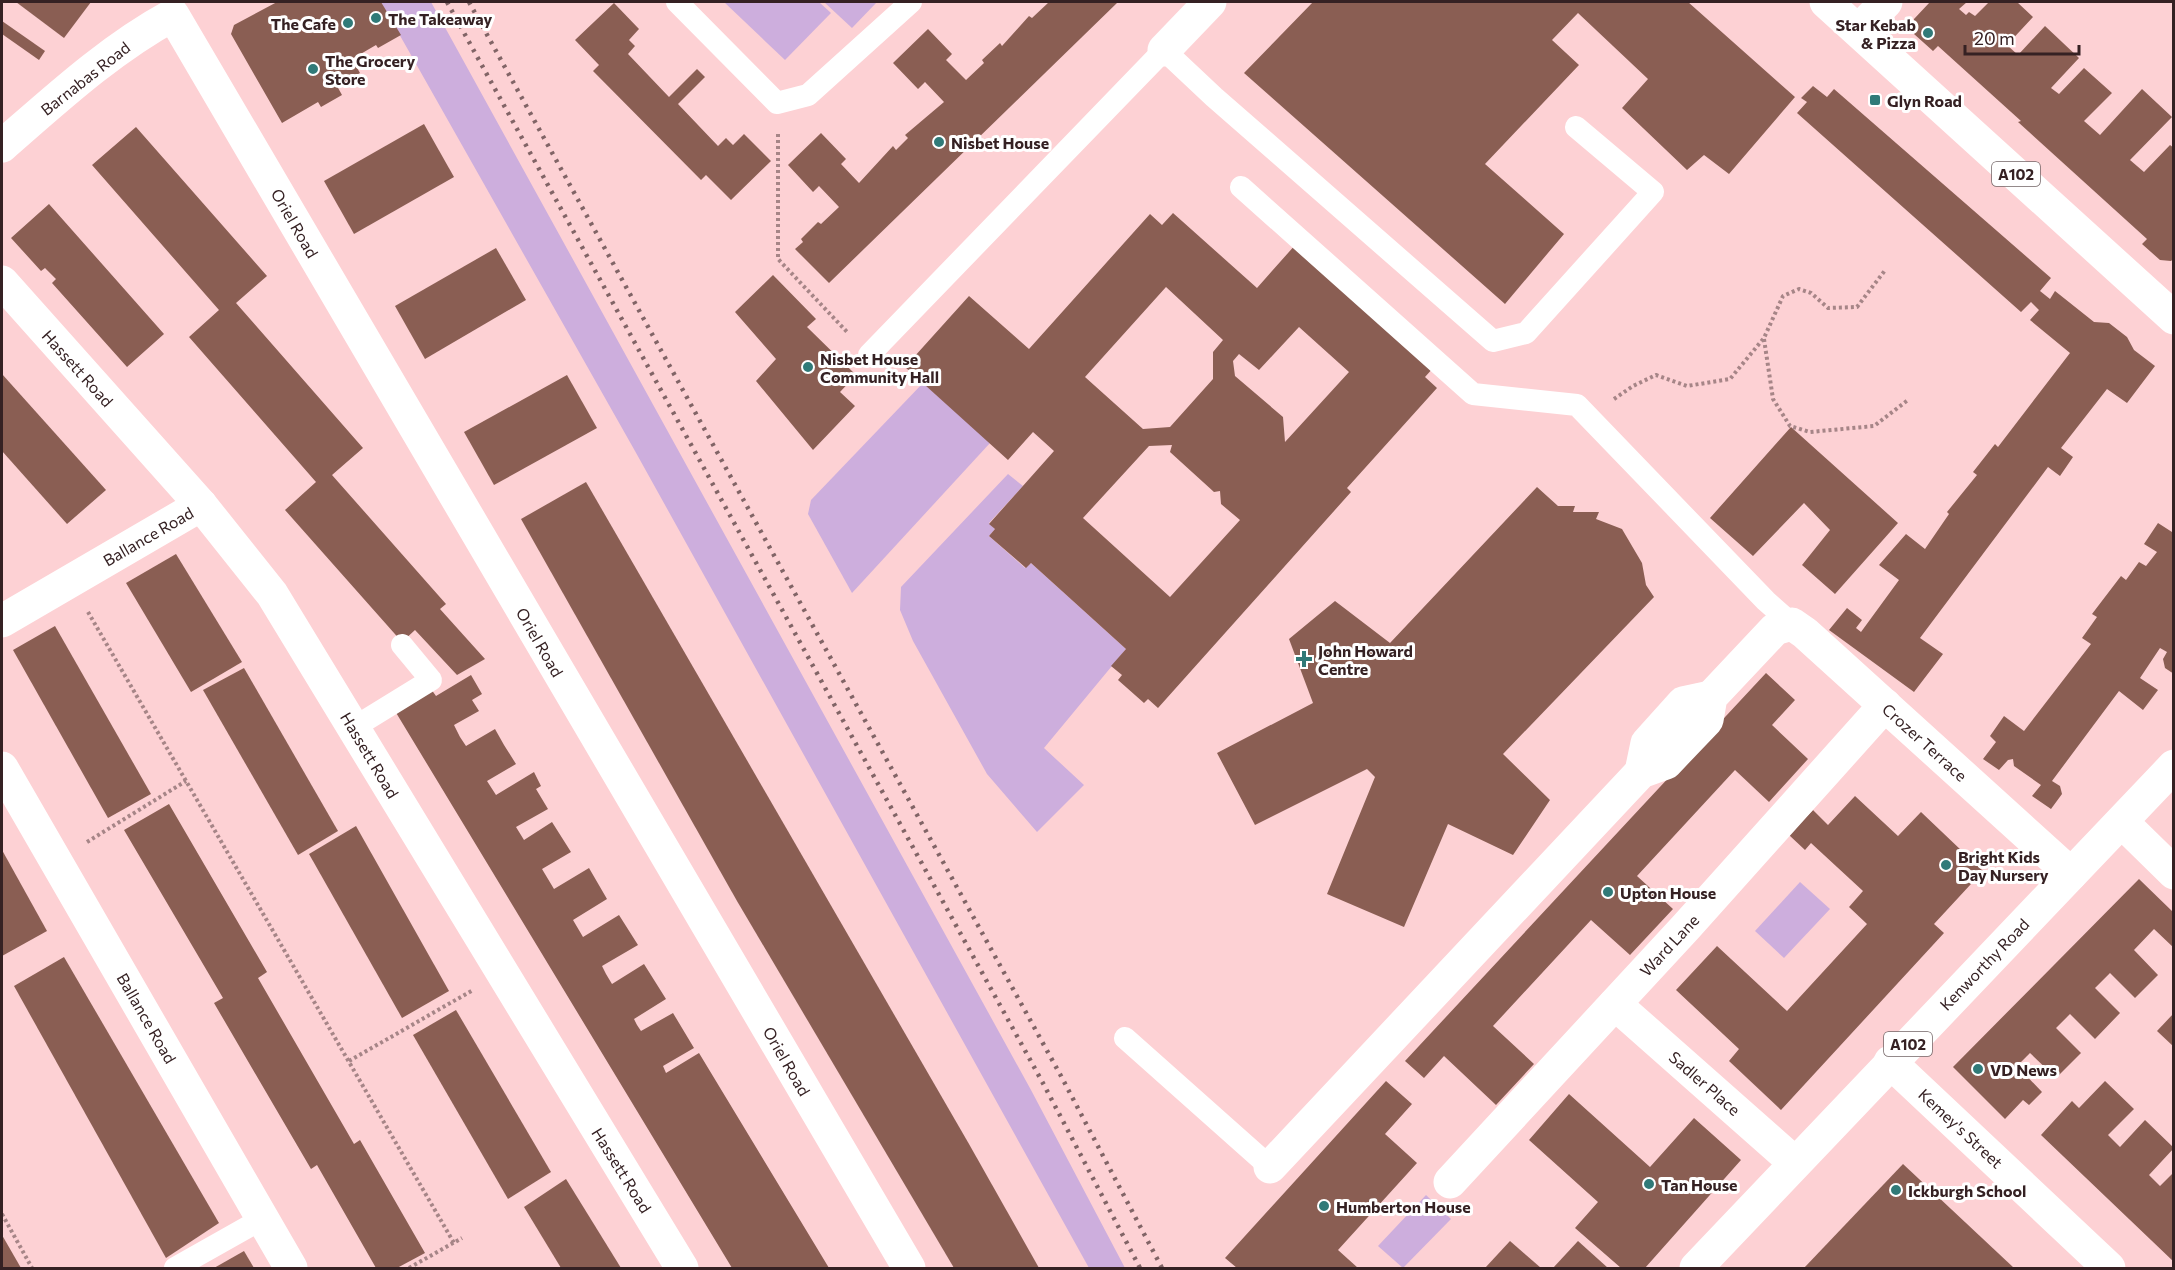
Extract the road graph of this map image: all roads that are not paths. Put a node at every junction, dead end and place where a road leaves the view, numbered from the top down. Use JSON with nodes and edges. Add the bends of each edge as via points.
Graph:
{"nodes":[{"id":1,"x":677,"y":2,"type":"edge"},
{"id":2,"x":911,"y":2,"type":"edge"},
{"id":3,"x":1210,"y":2,"type":"edge"},
{"id":4,"x":1826,"y":2,"type":"edge"},
{"id":5,"x":1886,"y":2,"type":"edge"},
{"id":6,"x":173,"y":15,"type":"joint"},
{"id":7,"x":1859,"y":30,"type":"junction"},
{"id":8,"x":1164,"y":50,"type":"junction"},
{"id":9,"x":1576,"y":127,"type":"dead end"},
{"id":10,"x":2,"y":146,"type":"edge"},
{"id":11,"x":1241,"y":187,"type":"dead end"},
{"id":12,"x":2,"y":282,"type":"edge"},
{"id":13,"x":2173,"y":316,"type":"edge"},
{"id":14,"x":869,"y":355,"type":"road end"},
{"id":15,"x":201,"y":505,"type":"junction"},
{"id":16,"x":2,"y":621,"type":"edge"},
{"id":17,"x":1784,"y":627,"type":"junction"},
{"id":18,"x":402,"y":645,"type":"dead end"},
{"id":19,"x":1885,"y":705,"type":"junction"},
{"id":20,"x":354,"y":728,"type":"junction"},
{"id":21,"x":2174,"y":766,"type":"edge"},
{"id":22,"x":2,"y":768,"type":"edge"},
{"id":23,"x":2122,"y":822,"type":"junction"},
{"id":24,"x":2174,"y":873,"type":"edge"},
{"id":25,"x":2071,"y":874,"type":"junction"},
{"id":26,"x":1615,"y":1004,"type":"junction"},
{"id":27,"x":1125,"y":1038,"type":"dead end"},
{"id":28,"x":1890,"y":1062,"type":"junction"},
{"id":29,"x":1795,"y":1163,"type":"junction"},
{"id":30,"x":1270,"y":1167,"type":"joint"},
{"id":31,"x":1450,"y":1182,"type":"dead end"},
{"id":32,"x":262,"y":1219,"type":"junction"},
{"id":33,"x":175,"y":1269,"type":"edge"},
{"id":34,"x":291,"y":1269,"type":"edge"},
{"id":35,"x":682,"y":1269,"type":"edge"},
{"id":36,"x":909,"y":1269,"type":"edge"},
{"id":37,"x":1696,"y":1269,"type":"edge"},
{"id":38,"x":2109,"y":1269,"type":"edge"}],
"edges":[{"from":1,"to":2,"type":"lane","via":[[777,103],[808,95]]},
{"from":3,"to":8,"type":"main road"},
{"from":4,"to":7,"type":"main road","number":"A102"},
{"from":5,"to":7,"type":"main road"},
{"from":6,"to":10,"type":"main road","name":"Barnabas Road","via":[[72,85]]},
{"from":6,"to":36,"type":"main road","name":"Oriel Road"},
{"from":7,"to":13,"type":"main road","number":"A102"},
{"from":8,"to":9,"type":"lane","via":[[1493,341],[1526,333],[1653,192]]},
{"from":8,"to":14,"type":"lane"},
{"from":11,"to":17,"type":"lane","via":[[1473,394],[1577,405],[1766,601]]},
{"from":12,"to":15,"type":"main road","name":"Hassett Road"},
{"from":15,"to":16,"type":"main road","name":"Ballance Road"},
{"from":15,"to":20,"type":"main road","name":"Hassett Road","via":[[272,594]]},
{"from":17,"to":19,"type":"main road","name":"Crozer Terrace"},
{"from":17,"to":30,"type":"main road","via":[[1712,697],[1683,703],[1647,743],[1641,772]]},
{"from":18,"to":20,"type":"lane","via":[[431,680]]},
{"from":19,"to":25,"type":"main road","name":"Crozer Terrace"},
{"from":19,"to":26,"type":"main road","name":"Ward Lane"},
{"from":20,"to":35,"type":"main road","name":"Hassett Road"},
{"from":21,"to":23,"type":"main road","name":"Kenworthy Road","number":"A102"},
{"from":22,"to":32,"type":"main road","name":"Ballance Road"},
{"from":23,"to":24,"type":"main road"},
{"from":23,"to":25,"type":"main road","name":"Kenworthy Road","number":"A102"},
{"from":25,"to":28,"type":"main road","name":"Kenworthy Road","number":"A102"},
{"from":26,"to":29,"type":"main road","name":"Sadler Place"},
{"from":26,"to":31,"type":"main road","name":"Ward Lane"},
{"from":27,"to":30,"type":"lane"},
{"from":28,"to":29,"type":"main road","name":"Kenworthy Road","number":"A102"},
{"from":28,"to":38,"type":"main road","name":"Kemey's Street"},
{"from":29,"to":37,"type":"main road","name":"Kenworthy Road","number":"A102"},
{"from":32,"to":33,"type":"lane"},
{"from":32,"to":34,"type":"main road","name":"Ballance Road"}]}
